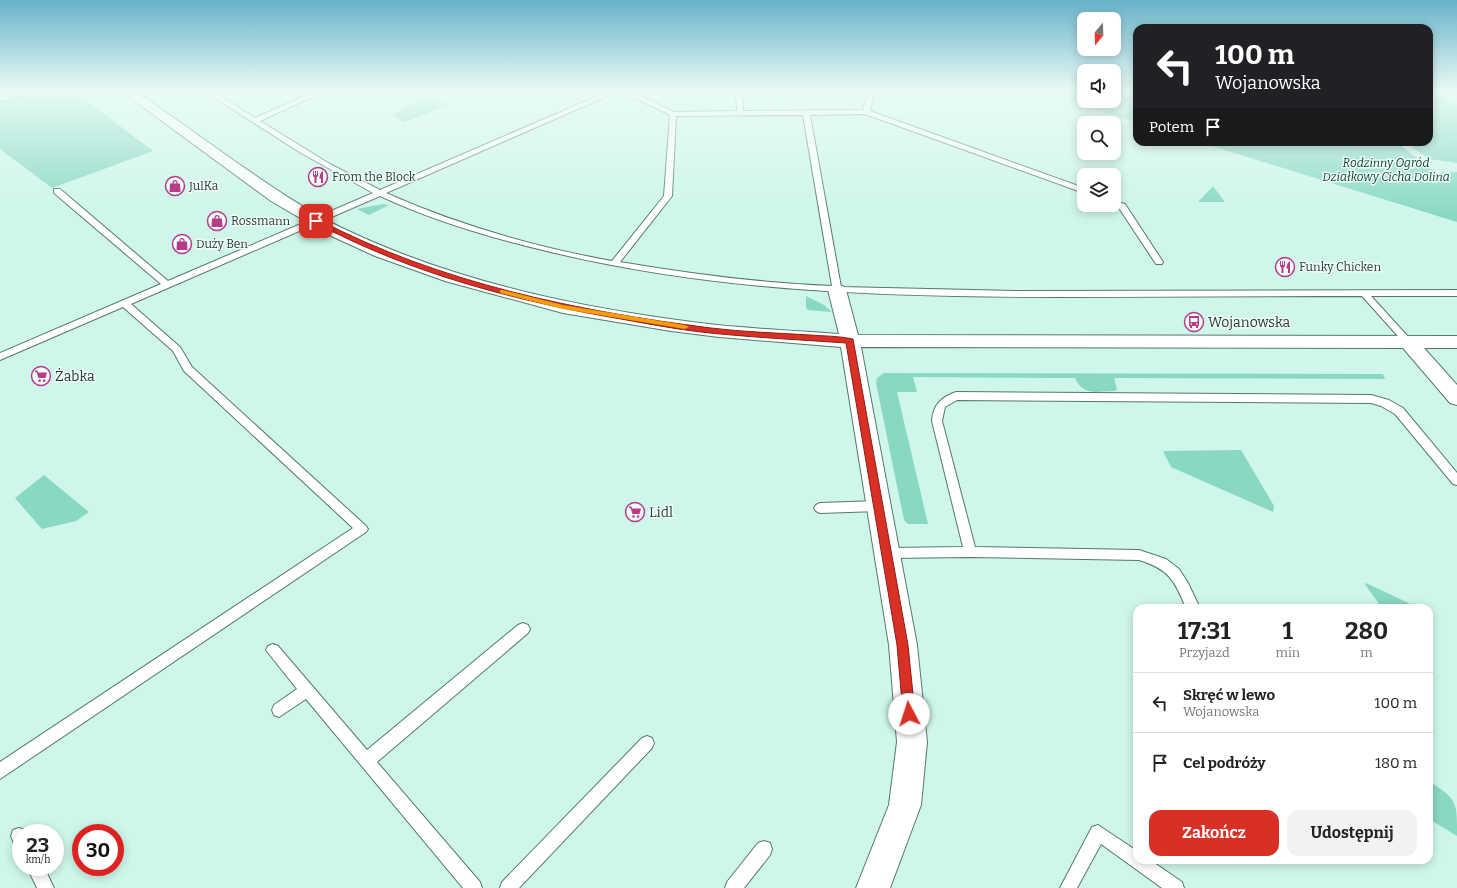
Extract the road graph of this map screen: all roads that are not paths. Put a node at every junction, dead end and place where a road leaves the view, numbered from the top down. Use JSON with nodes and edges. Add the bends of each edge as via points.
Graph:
{"nodes":[{"id":1,"x":184,"y":132,"type":"edge"},
{"id":2,"x":274,"y":132,"type":"edge"},
{"id":3,"x":521,"y":132,"type":"edge"},
{"id":4,"x":672,"y":132,"type":"edge"},
{"id":5,"x":810,"y":132,"type":"edge"},
{"id":6,"x":924,"y":132,"type":"edge"},
{"id":7,"x":1077,"y":188,"type":"edge"},
{"id":8,"x":57,"y":191,"type":"dead end"},
{"id":9,"x":379,"y":193,"type":"junction"},
{"id":10,"x":1121,"y":206,"type":"edge"},
{"id":11,"x":316,"y":221,"type":"junction"},
{"id":12,"x":1158,"y":262,"type":"dead end"},
{"id":13,"x":614,"y":264,"type":"junction"},
{"id":14,"x":168,"y":285,"type":"junction"},
{"id":15,"x":837,"y":290,"type":"junction"},
{"id":16,"x":1364,"y":293,"type":"junction"},
{"id":17,"x":1457,"y":293,"type":"edge"},
{"id":18,"x":124,"y":303,"type":"junction"},
{"id":19,"x":850,"y":341,"type":"junction"},
{"id":20,"x":1408,"y":342,"type":"junction"},
{"id":21,"x":1457,"y":342,"type":"edge"},
{"id":22,"x":0,"y":357,"type":"edge"},
{"id":23,"x":1457,"y":398,"type":"edge"},
{"id":24,"x":1457,"y":481,"type":"edge"},
{"id":25,"x":878,"y":506,"type":"junction"},
{"id":26,"x":820,"y":508,"type":"dead end"},
{"id":27,"x":970,"y":552,"type":"junction"},
{"id":28,"x":887,"y":553,"type":"junction"},
{"id":29,"x":1191,"y":604,"type":"edge"},
{"id":30,"x":523,"y":629,"type":"dead end"},
{"id":31,"x":273,"y":650,"type":"dead end"},
{"id":32,"x":307,"y":690,"type":"junction"},
{"id":33,"x":279,"y":710,"type":"dead end"},
{"id":34,"x":647,"y":743,"type":"dead end"},
{"id":35,"x":366,"y":761,"type":"junction"},
{"id":36,"x":0,"y":772,"type":"edge"},
{"id":37,"x":764,"y":849,"type":"dead end"},
{"id":38,"x":1133,"y":858,"type":"edge"},
{"id":39,"x":1142,"y":864,"type":"edge"},
{"id":40,"x":40,"y":876,"type":"edge"},
{"id":41,"x":876,"y":887,"type":"edge"},
{"id":42,"x":46,"y":888,"type":"edge"},
{"id":43,"x":474,"y":888,"type":"edge"},
{"id":44,"x":508,"y":888,"type":"edge"},
{"id":45,"x":733,"y":888,"type":"edge"},
{"id":46,"x":1068,"y":888,"type":"edge"},
{"id":47,"x":1176,"y":888,"type":"edge"}],
"edges":[{"from":1,"to":11,"type":"street","via":[[277,198]]},
{"from":2,"to":9,"type":"lane"},
{"from":3,"to":9,"type":"lane"},
{"from":4,"to":13,"type":"lane","via":[[668,196]]},
{"from":5,"to":15,"type":"lane"},
{"from":6,"to":7,"type":"lane"},
{"from":8,"to":14,"type":"lane"},
{"from":9,"to":11,"type":"lane"},
{"from":9,"to":13,"type":"lane","via":[[446,220],[563,253]]},
{"from":10,"to":12,"type":"lane"},
{"from":11,"to":14,"type":"lane"},
{"from":11,"to":19,"type":"street","via":[[344,236],[424,268],[483,287],[563,307],[719,331]]},
{"from":13,"to":15,"type":"lane","via":[[678,275]]},
{"from":14,"to":18,"type":"lane"},
{"from":15,"to":16,"type":"lane","via":[[1011,294]]},
{"from":15,"to":19,"type":"street"},
{"from":16,"to":17,"type":"lane"},
{"from":16,"to":20,"type":"lane"},
{"from":18,"to":22,"type":"lane"},
{"from":18,"to":36,"type":"lane","via":[[177,349],[188,369],[362,529]]},
{"from":19,"to":20,"type":"street"},
{"from":19,"to":25,"type":"street"},
{"from":20,"to":21,"type":"street"},
{"from":20,"to":23,"type":"street"},
{"from":24,"to":27,"type":"lane","via":[[1399,411],[1385,403],[1371,400],[956,396],[942,404],[937,412],[937,421]]},
{"from":25,"to":26,"type":"lane"},
{"from":25,"to":28,"type":"street"},
{"from":27,"to":28,"type":"lane"},
{"from":27,"to":29,"type":"lane","via":[[1139,555],[1154,559],[1177,574]]},
{"from":28,"to":41,"type":"street","via":[[903,645],[912,742],[905,804]]},
{"from":30,"to":35,"type":"lane"},
{"from":31,"to":32,"type":"lane"},
{"from":32,"to":33,"type":"lane"},
{"from":32,"to":35,"type":"lane"},
{"from":34,"to":44,"type":"lane"},
{"from":35,"to":43,"type":"lane"},
{"from":37,"to":45,"type":"lane"},
{"from":38,"to":46,"type":"lane","via":[[1098,833]]},
{"from":39,"to":47,"type":"lane"},
{"from":40,"to":42,"type":"lane"}]}
